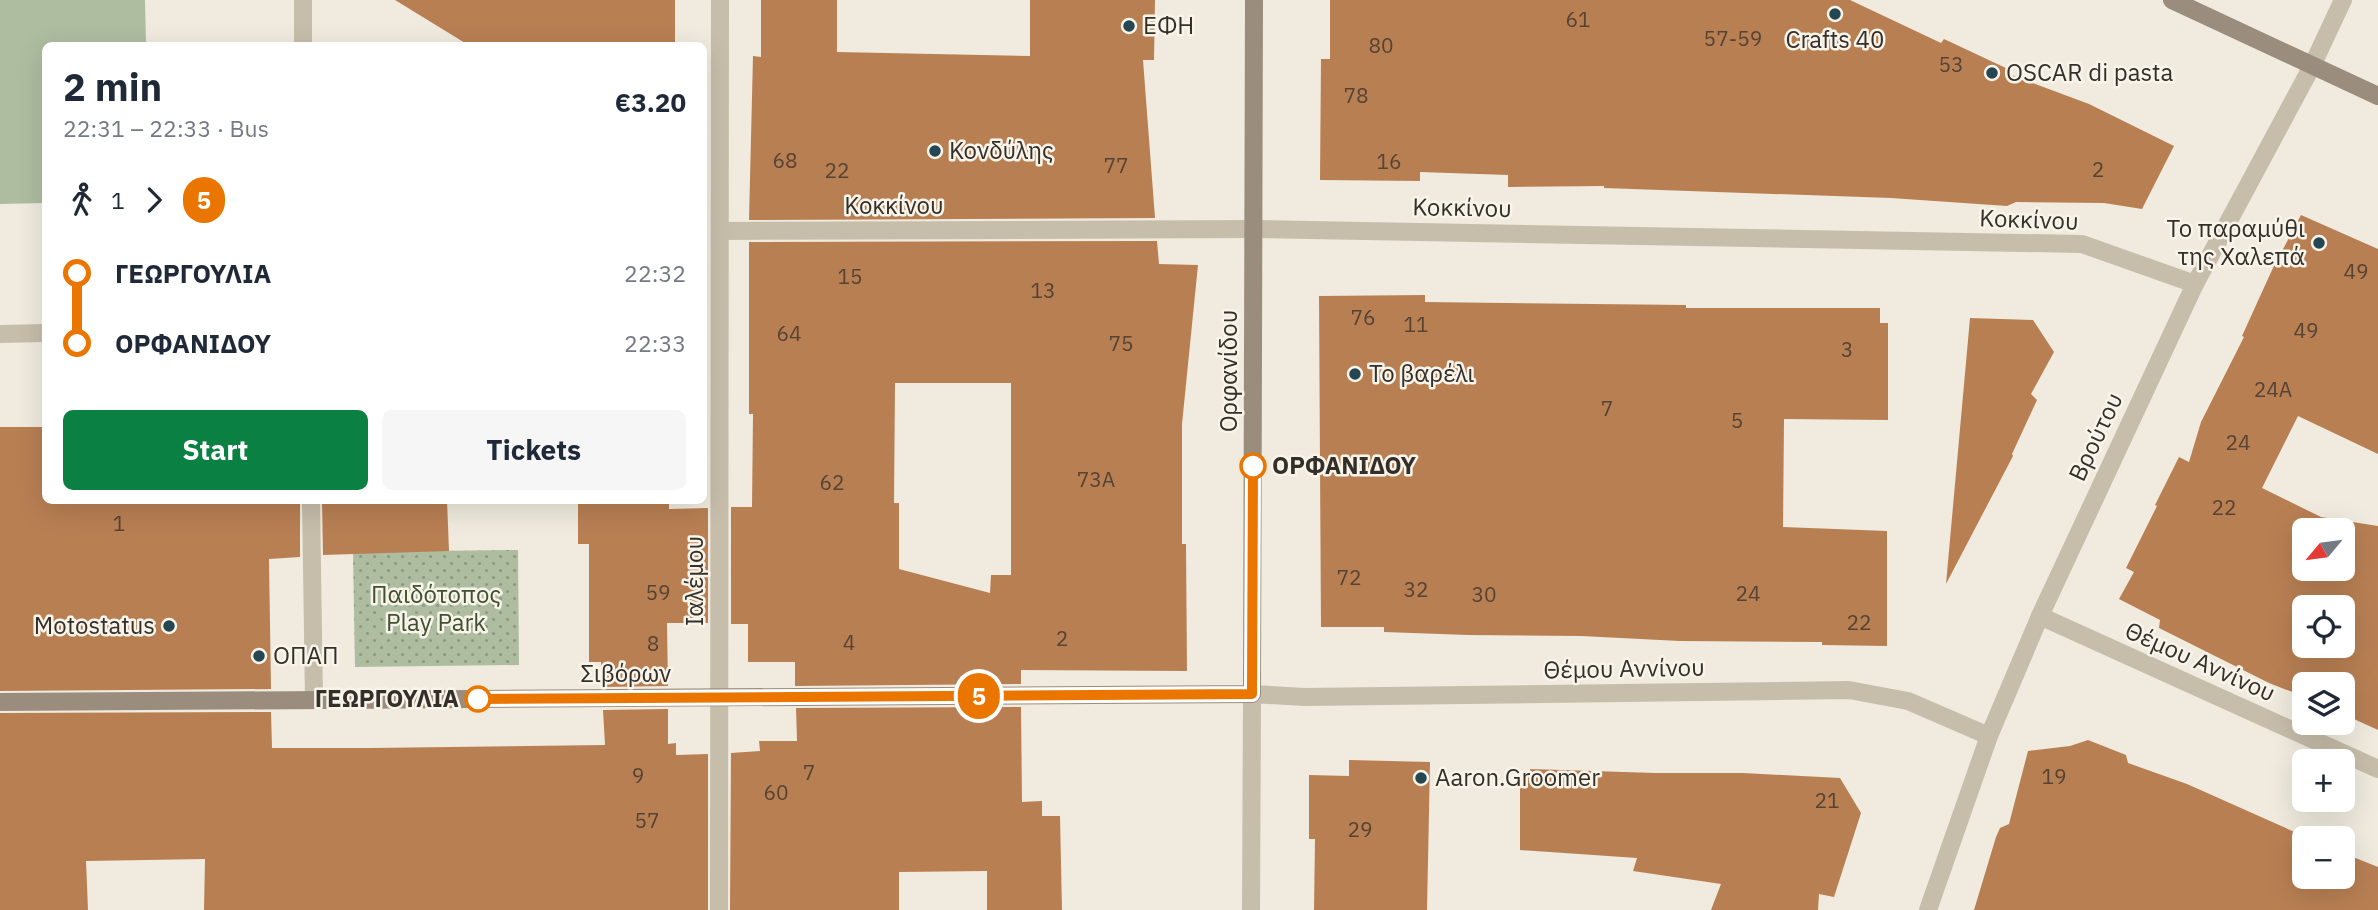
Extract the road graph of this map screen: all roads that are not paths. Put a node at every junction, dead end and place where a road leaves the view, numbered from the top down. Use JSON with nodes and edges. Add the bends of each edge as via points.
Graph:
{"nodes":[{"id":1,"x":303,"y":0,"type":"edge"},
{"id":2,"x":720,"y":0,"type":"edge"},
{"id":3,"x":1254,"y":0,"type":"edge"},
{"id":4,"x":2172,"y":0,"type":"edge"},
{"id":5,"x":2343,"y":0,"type":"edge"},
{"id":6,"x":303,"y":42,"type":"edge"},
{"id":7,"x":2312,"y":66,"type":"junction"},
{"id":8,"x":2378,"y":96,"type":"edge"},
{"id":9,"x":1254,"y":229,"type":"junction"},
{"id":10,"x":720,"y":231,"type":"junction"},
{"id":11,"x":2195,"y":284,"type":"junction"},
{"id":12,"x":42,"y":333,"type":"edge"},
{"id":13,"x":0,"y":334,"type":"edge"},
{"id":14,"x":311,"y":504,"type":"edge"},
{"id":15,"x":2040,"y":616,"type":"junction"},
{"id":16,"x":1252,"y":694,"type":"junction"},
{"id":17,"x":720,"y":698,"type":"junction"},
{"id":18,"x":314,"y":700,"type":"junction"},
{"id":19,"x":0,"y":702,"type":"edge"},
{"id":20,"x":1989,"y":736,"type":"junction"},
{"id":21,"x":2378,"y":769,"type":"edge"},
{"id":22,"x":719,"y":910,"type":"edge"},
{"id":23,"x":1251,"y":910,"type":"edge"},
{"id":24,"x":1928,"y":910,"type":"edge"}],
"edges":[{"from":1,"to":6,"type":"street"},
{"from":2,"to":10,"type":"street","name":"Ιαλέμου"},
{"from":3,"to":9,"type":"street","name":"Ορφανίδου"},
{"from":4,"to":7,"type":"street"},
{"from":5,"to":7,"type":"street","name":"Βρούτου"},
{"from":7,"to":8,"type":"street"},
{"from":7,"to":11,"type":"street","name":"Βρούτου"},
{"from":9,"to":10,"type":"street","name":"Κοκκίνου"},
{"from":9,"to":11,"type":"street","name":"Κοκκίνου","via":[[2082,244]]},
{"from":9,"to":16,"type":"street","name":"Ορφανίδου"},
{"from":10,"to":17,"type":"street","name":"Ιαλέμου"},
{"from":11,"to":15,"type":"street","name":"Βρούτου"},
{"from":12,"to":13,"type":"street"},
{"from":14,"to":18,"type":"street"},
{"from":15,"to":20,"type":"street","name":"Βρούτου"},
{"from":15,"to":21,"type":"street","name":"Θέμου Αννίνου"},
{"from":16,"to":17,"type":"street","name":"Σιβόρων"},
{"from":16,"to":20,"type":"street","name":"Θέμου Αννίνου","via":[[1849,690],[1908,701]]},
{"from":16,"to":23,"type":"street","name":"Ορφανίδου"},
{"from":17,"to":18,"type":"street","name":"Σιβόρων"},
{"from":17,"to":22,"type":"street","name":"Ιαλέμου"},
{"from":18,"to":19,"type":"street","name":"Σιβόρων"},
{"from":20,"to":24,"type":"street","name":"Βρούτου"}]}
